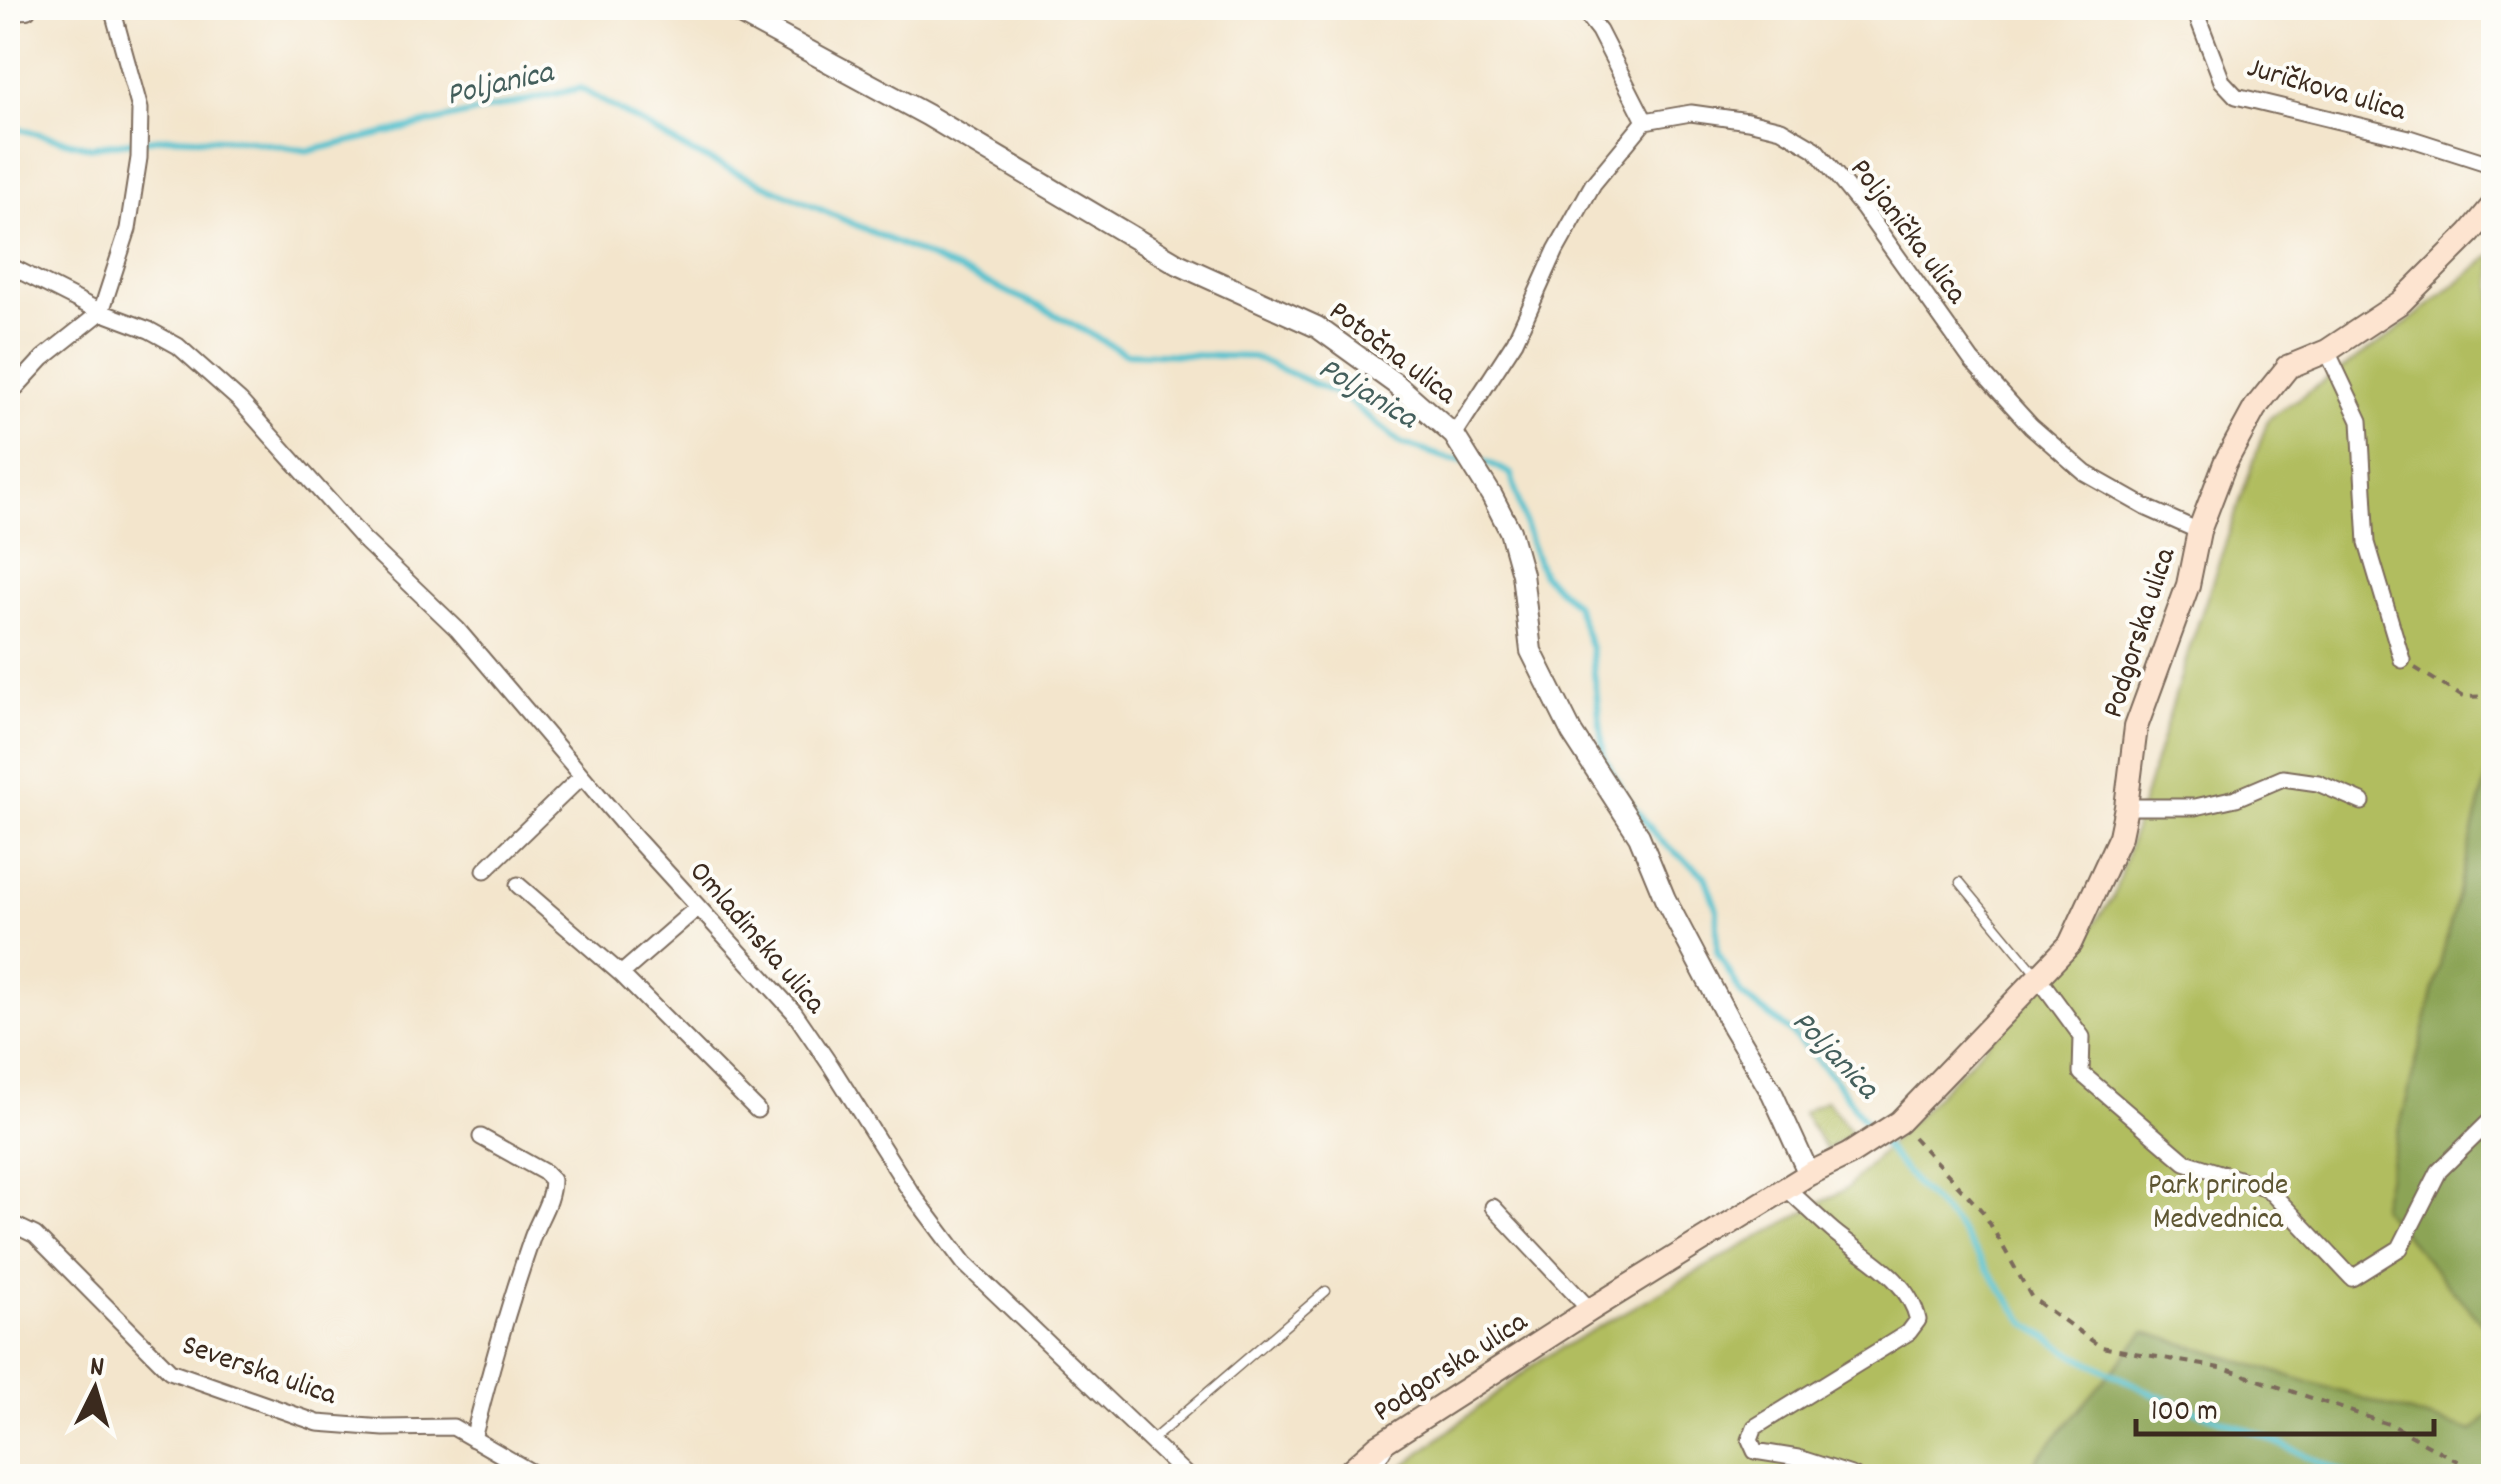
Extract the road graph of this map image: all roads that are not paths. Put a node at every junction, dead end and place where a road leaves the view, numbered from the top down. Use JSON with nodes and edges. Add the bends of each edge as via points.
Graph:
{"nodes":[{"id":1,"x":26,"y":8,"type":"edge"},
{"id":2,"x":112,"y":8,"type":"edge"},
{"id":3,"x":729,"y":8,"type":"edge"},
{"id":4,"x":1581,"y":8,"type":"edge"},
{"id":5,"x":2194,"y":8,"type":"edge"},
{"id":6,"x":8,"y":9,"type":"edge"},
{"id":7,"x":1645,"y":121,"type":"junction"},
{"id":8,"x":2494,"y":167,"type":"edge"},
{"id":9,"x":2494,"y":204,"type":"edge"},
{"id":10,"x":8,"y":265,"type":"edge"},
{"id":11,"x":101,"y":312,"type":"junction"},
{"id":12,"x":2327,"y":351,"type":"junction"},
{"id":13,"x":8,"y":396,"type":"edge"},
{"id":14,"x":1458,"y":441,"type":"junction"},
{"id":15,"x":2199,"y":531,"type":"junction"},
{"id":16,"x":2402,"y":660,"type":"road end"},
{"id":17,"x":582,"y":776,"type":"junction"},
{"id":18,"x":2362,"y":802,"type":"dead end"},
{"id":19,"x":2126,"y":807,"type":"junction"},
{"id":20,"x":485,"y":870,"type":"dead end"},
{"id":21,"x":1960,"y":882,"type":"dead end"},
{"id":22,"x":518,"y":885,"type":"dead end"},
{"id":23,"x":698,"y":907,"type":"junction"},
{"id":24,"x":620,"y":974,"type":"junction"},
{"id":25,"x":2038,"y":977,"type":"junction"},
{"id":26,"x":757,"y":1110,"type":"dead end"},
{"id":27,"x":2494,"y":1117,"type":"edge"},
{"id":28,"x":480,"y":1137,"type":"dead end"},
{"id":29,"x":1809,"y":1174,"type":"junction"},
{"id":30,"x":1786,"y":1188,"type":"junction"},
{"id":31,"x":1492,"y":1207,"type":"dead end"},
{"id":32,"x":8,"y":1222,"type":"edge"},
{"id":33,"x":1326,"y":1291,"type":"dead end"},
{"id":34,"x":1590,"y":1310,"type":"junction"},
{"id":35,"x":1396,"y":1434,"type":"junction"},
{"id":36,"x":473,"y":1439,"type":"junction"},
{"id":37,"x":1151,"y":1441,"type":"junction"},
{"id":38,"x":538,"y":1476,"type":"edge"},
{"id":39,"x":1187,"y":1476,"type":"edge"},
{"id":40,"x":1344,"y":1476,"type":"edge"},
{"id":41,"x":1372,"y":1476,"type":"edge"},
{"id":42,"x":1854,"y":1476,"type":"edge"}],
"edges":[{"from":1,"to":6,"type":"street"},
{"from":2,"to":11,"type":"street","via":[[140,109],[139,158],[128,230]]},
{"from":3,"to":14,"type":"street","name":"Potočna ulica","via":[[927,115],[1178,264],[1317,327],[1396,384]]},
{"from":4,"to":7,"type":"street"},
{"from":5,"to":8,"type":"street","name":"Juričkova ulica","via":[[2222,81],[2236,96],[2410,138]]},
{"from":7,"to":14,"type":"street","via":[[1593,184]]},
{"from":7,"to":15,"type":"street","name":"Poljanička ulica","via":[[1691,112],[1748,121],[1782,129],[1815,149],[1972,361],[2031,426],[2085,473]]},
{"from":9,"to":12,"type":"main road","name":"Podgorska ulica","via":[[2401,302]]},
{"from":10,"to":11,"type":"street","name":"Omladinska ulica"},
{"from":11,"to":13,"type":"street"},
{"from":11,"to":17,"type":"street","name":"Omladinska ulica","via":[[178,346],[240,401],[363,539],[457,629]]},
{"from":12,"to":15,"type":"main road","name":"Podgorska ulica","via":[[2288,368],[2254,408]]},
{"from":12,"to":16,"type":"street","via":[[2360,421],[2366,544]]},
{"from":14,"to":29,"type":"street","name":"Potočna ulica","via":[[1510,531],[1531,651],[1572,732],[1639,836],[1665,899]]},
{"from":15,"to":19,"type":"main road","name":"Podgorska ulica","via":[[2188,585],[2136,727]]},
{"from":17,"to":20,"type":"street"},
{"from":17,"to":23,"type":"street","name":"Omladinska ulica"},
{"from":18,"to":19,"type":"street","via":[[2318,782],[2284,778],[2195,807]]},
{"from":19,"to":25,"type":"main road","name":"Podgorska ulica","via":[[2120,836],[2070,944]]},
{"from":21,"to":25,"type":"lane"},
{"from":22,"to":24,"type":"street"},
{"from":23,"to":24,"type":"street"},
{"from":23,"to":37,"type":"street","name":"Omladinska ulica","via":[[794,1012],[964,1263]]},
{"from":24,"to":26,"type":"street"},
{"from":25,"to":27,"type":"street","via":[[2082,1037],[2081,1074],[2185,1162],[2267,1188],[2352,1278],[2400,1248],[2439,1171]]},
{"from":25,"to":29,"type":"main road","name":"Podgorska ulica","via":[[1894,1126]]},
{"from":28,"to":36,"type":"street","via":[[544,1172],[552,1194],[533,1234]]},
{"from":29,"to":30,"type":"main road","name":"Podgorska ulica"},
{"from":30,"to":34,"type":"main road","name":"Podgorska ulica"},
{"from":30,"to":42,"type":"street","via":[[1889,1273],[1918,1320],[1909,1332],[1755,1427],[1755,1452]]},
{"from":31,"to":34,"type":"street"},
{"from":32,"to":36,"type":"street","name":"Severska ulica","via":[[35,1235],[170,1371],[318,1423],[453,1427]]},
{"from":33,"to":37,"type":"lane"},
{"from":34,"to":35,"type":"main road","name":"Podgorska ulica"},
{"from":35,"to":40,"type":"main road","name":"Podgorska ulica"},
{"from":35,"to":41,"type":"lane"},
{"from":36,"to":38,"type":"street","name":"Severska ulica"},
{"from":37,"to":39,"type":"street","name":"Omladinska ulica"}]}
